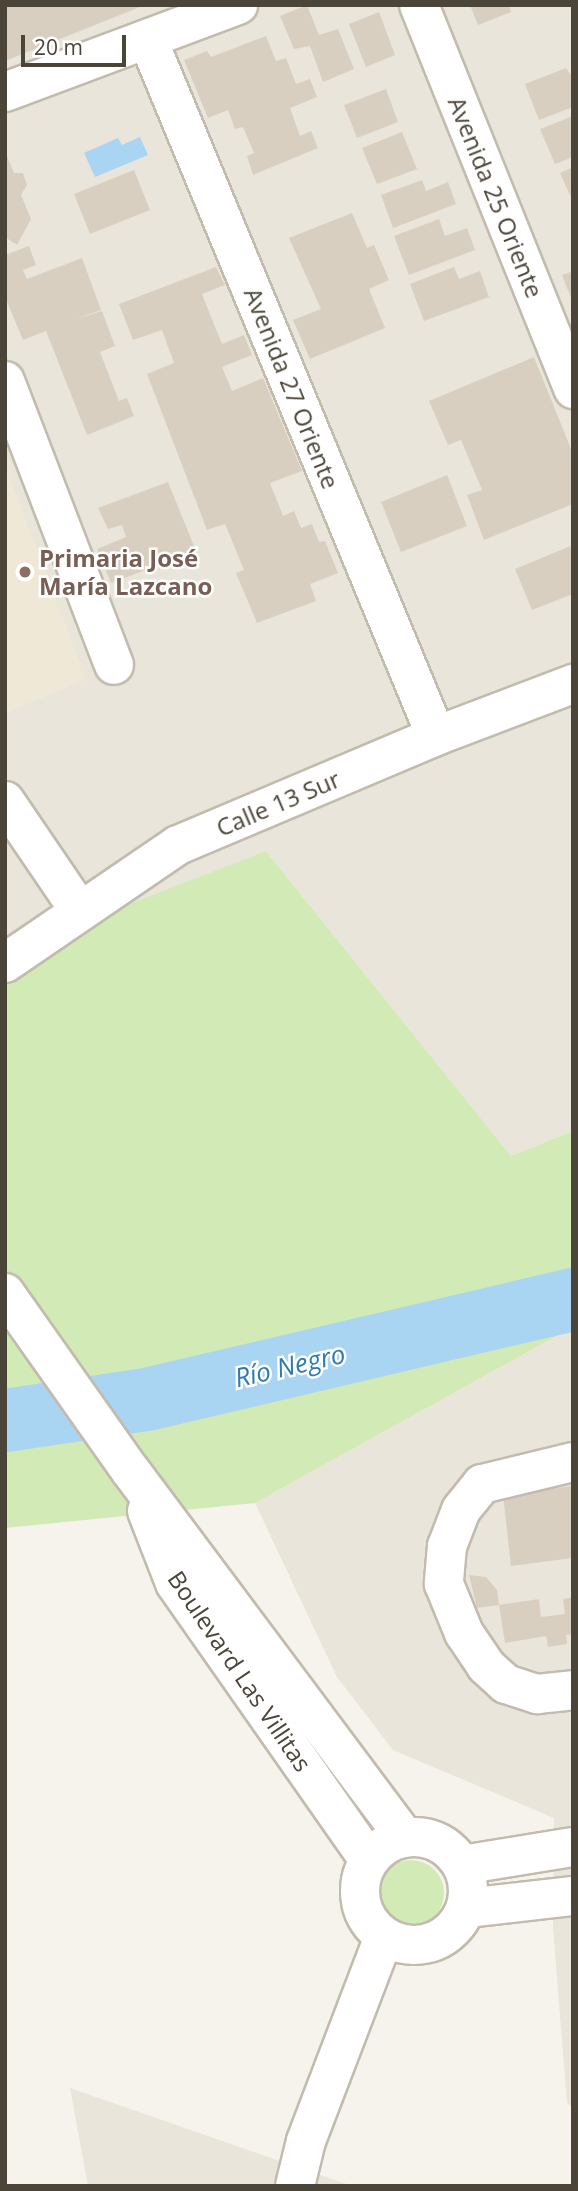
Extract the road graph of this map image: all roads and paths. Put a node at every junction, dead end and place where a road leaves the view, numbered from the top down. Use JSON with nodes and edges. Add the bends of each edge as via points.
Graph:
{"nodes":[{"id":1,"x":238,"y":5,"type":"edge"},
{"id":2,"x":419,"y":5,"type":"edge"},
{"id":3,"x":148,"y":40,"type":"junction"},
{"id":4,"x":5,"y":92,"type":"edge"},
{"id":5,"x":5,"y":381,"type":"edge"},
{"id":6,"x":573,"y":389,"type":"edge"},
{"id":7,"x":114,"y":665,"type":"dead end"},
{"id":8,"x":573,"y":684,"type":"edge"},
{"id":9,"x":436,"y":736,"type":"junction"},
{"id":10,"x":5,"y":801,"type":"edge"},
{"id":11,"x":79,"y":910,"type":"junction"},
{"id":12,"x":5,"y":963,"type":"edge"},
{"id":13,"x":5,"y":1293,"type":"edge"},
{"id":14,"x":573,"y":1462,"type":"edge"},
{"id":15,"x":130,"y":1471,"type":"junction"},
{"id":16,"x":573,"y":1690,"type":"edge"},
{"id":17,"x":405,"y":1837,"type":"junction"},
{"id":18,"x":573,"y":1847,"type":"edge"},
{"id":19,"x":369,"y":1860,"type":"junction"},
{"id":20,"x":462,"y":1865,"type":"junction"},
{"id":21,"x":573,"y":1896,"type":"edge"},
{"id":22,"x":467,"y":1908,"type":"junction"},
{"id":23,"x":384,"y":1937,"type":"junction"},
{"id":24,"x":295,"y":2186,"type":"edge"}],
"edges":[{"from":1,"to":3,"type":"street"},
{"from":2,"to":6,"type":"street","name":"Avenida 25 Oriente"},
{"from":3,"to":4,"type":"street"},
{"from":3,"to":9,"type":"street","name":"Avenida 27 Oriente"},
{"from":5,"to":7,"type":"street"},
{"from":8,"to":9,"type":"street","name":"Calle 13 Sur"},
{"from":9,"to":11,"type":"street","name":"Calle 13 Sur","via":[[178,845]]},
{"from":10,"to":11,"type":"street"},
{"from":11,"to":12,"type":"street","name":"Calle 13 Sur"},
{"from":13,"to":15,"type":"street","name":"Boulevard Las Villitas"},
{"from":14,"to":16,"type":"street","via":[[482,1484],[461,1510],[447,1546],[444,1584],[464,1633],[486,1666],[506,1684],[537,1694]]},
{"from":15,"to":17,"type":"street","name":"Boulevard Las Villitas"},
{"from":15,"to":19,"type":"street","name":"Boulevard Las Villitas","via":[[175,1583]]},
{"from":17,"to":19,"type":"street"},
{"from":17,"to":20,"type":"street","via":[[438,1842]]},
{"from":18,"to":20,"type":"street"},
{"from":19,"to":23,"type":"street","via":[[359,1894],[371,1926]]},
{"from":20,"to":22,"type":"street","via":[[469,1893]]},
{"from":21,"to":22,"type":"street"},
{"from":22,"to":23,"type":"street","via":[[447,1935],[433,1943],[416,1946]]},
{"from":23,"to":24,"type":"street","via":[[306,2141]]}]}
